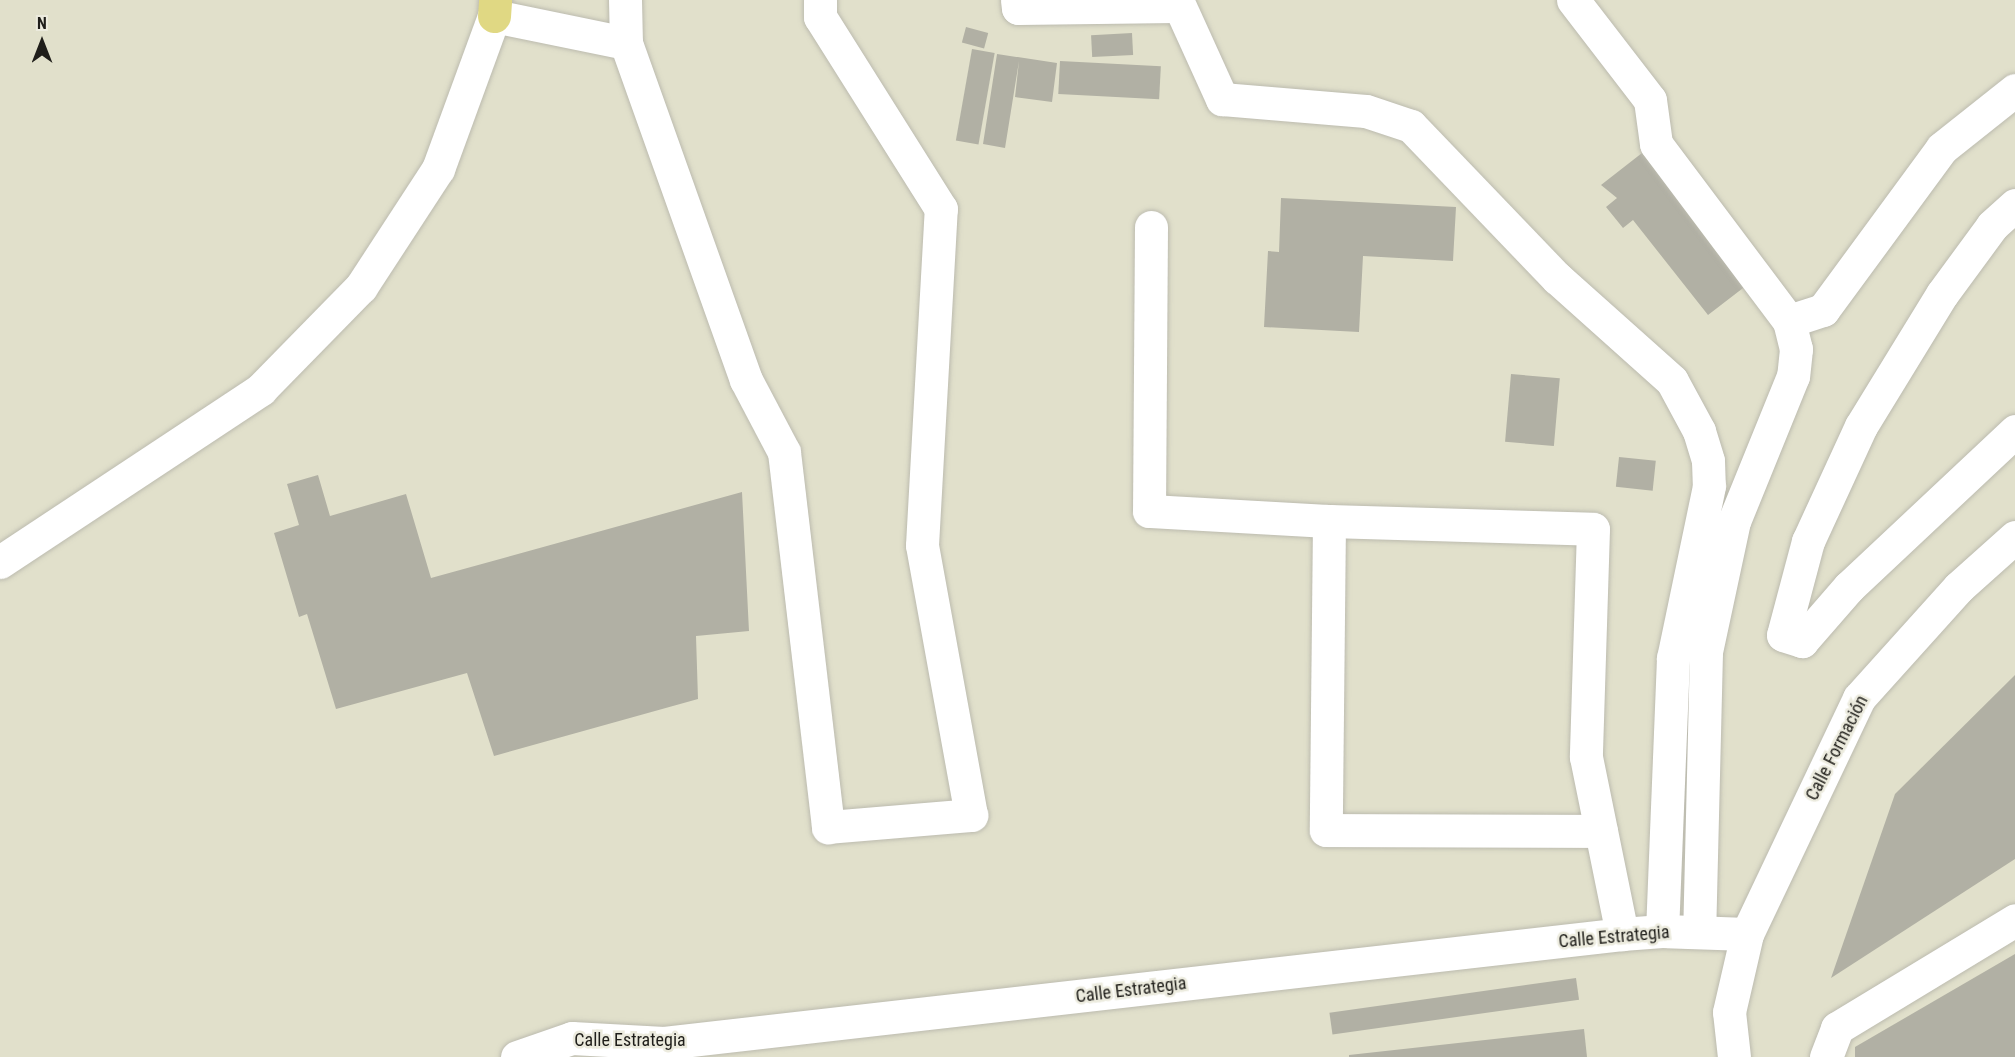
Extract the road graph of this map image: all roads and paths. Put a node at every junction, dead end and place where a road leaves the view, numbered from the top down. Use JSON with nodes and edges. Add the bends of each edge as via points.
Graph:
{"nodes":[{"id":1,"x":625,"y":0,"type":"edge"},
{"id":2,"x":820,"y":0,"type":"edge"},
{"id":3,"x":1017,"y":0,"type":"edge"},
{"id":4,"x":1573,"y":0,"type":"edge"},
{"id":5,"x":1177,"y":3,"type":"edge"},
{"id":6,"x":495,"y":8,"type":"edge"},
{"id":7,"x":626,"y":43,"type":"junction"},
{"id":8,"x":2015,"y":90,"type":"edge"},
{"id":9,"x":2015,"y":205,"type":"edge"},
{"id":10,"x":1151,"y":227,"type":"dead end"},
{"id":11,"x":1789,"y":321,"type":"junction"},
{"id":12,"x":2015,"y":431,"type":"edge"},
{"id":13,"x":1329,"y":521,"type":"junction"},
{"id":14,"x":2015,"y":537,"type":"edge"},
{"id":15,"x":0,"y":562,"type":"edge"},
{"id":16,"x":1601,"y":831,"type":"junction"},
{"id":17,"x":2015,"y":920,"type":"edge"},
{"id":18,"x":1662,"y":931,"type":"junction"},
{"id":19,"x":1699,"y":932,"type":"junction"},
{"id":20,"x":1622,"y":934,"type":"junction"},
{"id":21,"x":1747,"y":934,"type":"junction"},
{"id":22,"x":671,"y":1052,"type":"edge"},
{"id":23,"x":517,"y":1057,"type":"edge"},
{"id":24,"x":1734,"y":1057,"type":"edge"},
{"id":25,"x":1826,"y":1057,"type":"edge"}],
"edges":[{"from":1,"to":7,"type":"street"},
{"from":2,"to":7,"type":"street","via":[[820,17],[941,209],[922,545],[971,815],[828,827],[784,452],[746,380]]},
{"from":3,"to":5,"type":"street","via":[[1018,8]]},
{"from":4,"to":11,"type":"street","via":[[1650,100],[1656,144]]},
{"from":5,"to":18,"type":"street","via":[[1222,99],[1366,111],[1411,126],[1557,278],[1672,381],[1699,432],[1708,461],[1709,486],[1673,658]]},
{"from":6,"to":7,"type":"street"},
{"from":6,"to":15,"type":"street","via":[[438,169],[361,287],[261,389]]},
{"from":8,"to":11,"type":"street","via":[[1942,148],[1823,310]]},
{"from":9,"to":12,"type":"street","via":[[1992,226],[1942,294],[1862,426],[1808,541],[1783,635],[1802,641],[1849,587]]},
{"from":10,"to":13,"type":"street","via":[[1149,511]]},
{"from":11,"to":19,"type":"street","via":[[1796,349],[1793,376],[1734,521],[1706,652]]},
{"from":13,"to":16,"type":"street","via":[[1593,529],[1586,757]]},
{"from":13,"to":16,"type":"street","via":[[1326,830]]},
{"from":14,"to":21,"type":"street","name":"Calle Formación","via":[[1959,587],[1859,698]]},
{"from":16,"to":20,"type":"street"},
{"from":17,"to":25,"type":"street","via":[[1837,1028]]},
{"from":18,"to":19,"type":"street","name":"Calle Estrategia"},
{"from":18,"to":20,"type":"street","name":"Calle Estrategia"},
{"from":19,"to":21,"type":"street","name":"Calle Estrategia"},
{"from":20,"to":22,"type":"street","name":"Calle Estrategia"},
{"from":21,"to":24,"type":"street","name":"Calle Formación","via":[[1729,1012]]},
{"from":22,"to":23,"type":"street","name":"Calle Estrategia","via":[[573,1038]]}]}
